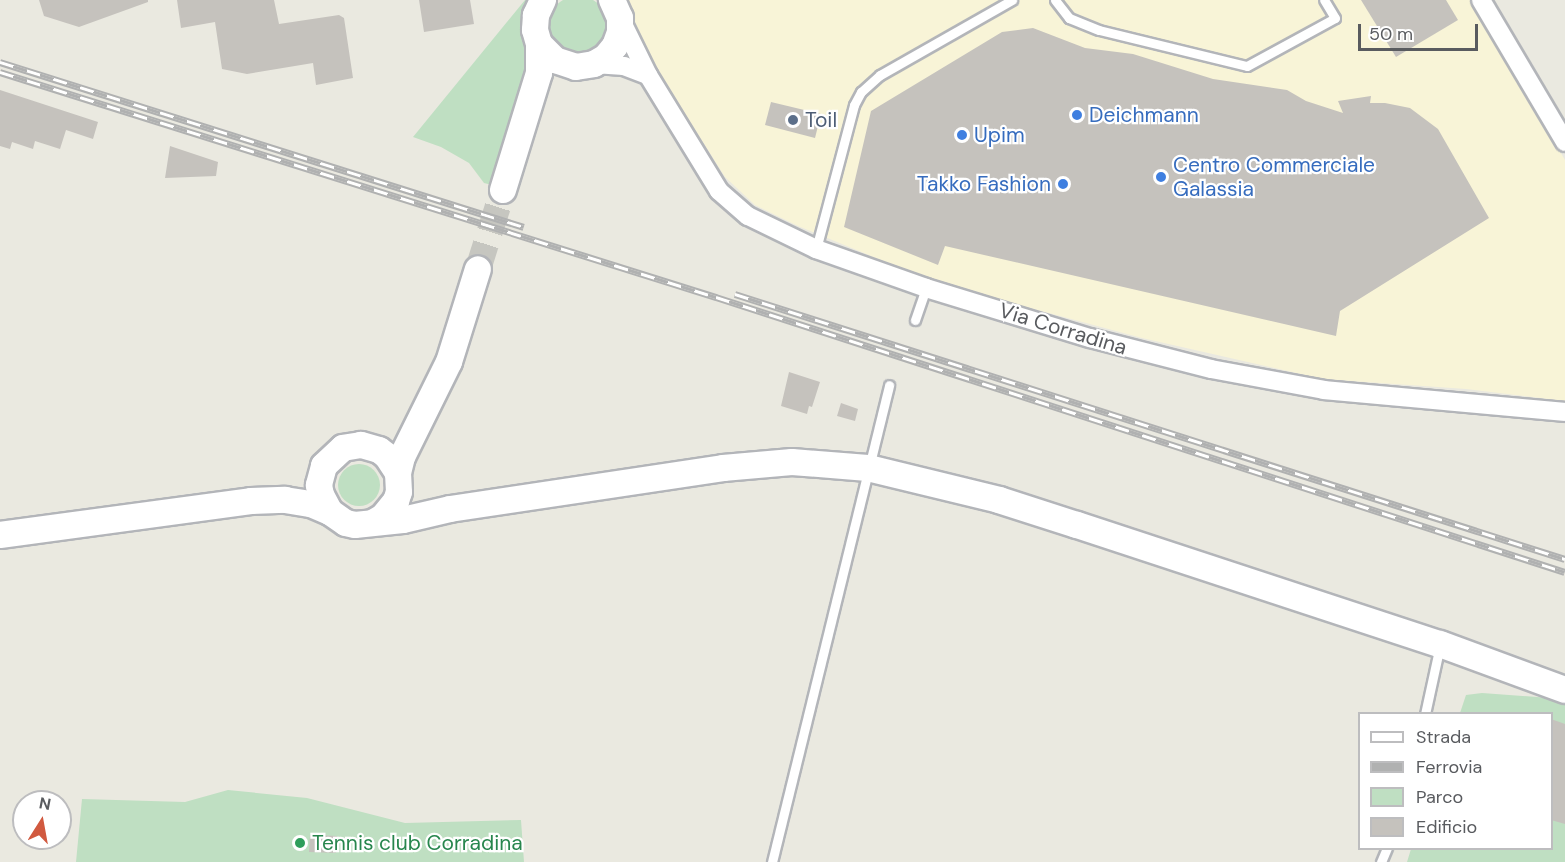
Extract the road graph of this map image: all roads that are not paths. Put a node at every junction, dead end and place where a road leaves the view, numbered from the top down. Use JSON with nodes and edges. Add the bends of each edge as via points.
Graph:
{"nodes":[{"id":1,"x":543,"y":0,"type":"edge"},
{"id":2,"x":1012,"y":0,"type":"edge"},
{"id":3,"x":1055,"y":0,"type":"edge"},
{"id":4,"x":1324,"y":0,"type":"edge"},
{"id":5,"x":1481,"y":0,"type":"edge"},
{"id":6,"x":616,"y":5,"type":"edge"},
{"id":7,"x":539,"y":44,"type":"junction"},
{"id":8,"x":585,"y":66,"type":"junction"},
{"id":9,"x":648,"y":75,"type":"junction"},
{"id":10,"x":529,"y":110,"type":"junction"},
{"id":11,"x":1565,"y":142,"type":"edge"},
{"id":12,"x":503,"y":190,"type":"tunnel mouth"},
{"id":13,"x":816,"y":249,"type":"junction"},
{"id":14,"x":478,"y":269,"type":"tunnel mouth"},
{"id":15,"x":927,"y":288,"type":"junction"},
{"id":16,"x":915,"y":320,"type":"dead end"},
{"id":17,"x":889,"y":385,"type":"dead end"},
{"id":18,"x":426,"y":409,"type":"junction"},
{"id":19,"x":1565,"y":412,"type":"edge"},
{"id":20,"x":370,"y":446,"type":"junction"},
{"id":21,"x":324,"y":466,"type":"junction"},
{"id":22,"x":868,"y":468,"type":"junction"},
{"id":23,"x":399,"y":477,"type":"junction"},
{"id":24,"x":251,"y":501,"type":"junction"},
{"id":25,"x":450,"y":509,"type":"junction"},
{"id":26,"x":330,"y":512,"type":"junction"},
{"id":27,"x":374,"y":522,"type":"junction"},
{"id":28,"x":0,"y":535,"type":"edge"},
{"id":29,"x":1440,"y":644,"type":"junction"},
{"id":30,"x":1565,"y":690,"type":"edge"},
{"id":31,"x":1425,"y":712,"type":"edge"},
{"id":32,"x":772,"y":862,"type":"edge"}],
"edges":[{"from":1,"to":7,"type":"main road","via":[[536,15]]},
{"from":2,"to":13,"type":"lane","via":[[880,75],[861,92],[854,105]]},
{"from":3,"to":4,"type":"lane","via":[[1069,18],[1099,30],[1247,66],[1335,18]]},
{"from":5,"to":11,"type":"street"},
{"from":6,"to":8,"type":"main road","via":[[620,32],[615,46],[606,57]]},
{"from":6,"to":9,"type":"street","name":"Via Corradina"},
{"from":7,"to":8,"type":"main road","via":[[555,60]]},
{"from":7,"to":10,"type":"main road","via":[[539,73]]},
{"from":8,"to":9,"type":"street","via":[[624,66]]},
{"from":8,"to":10,"type":"main road","via":[[558,74]]},
{"from":9,"to":13,"type":"street","name":"Via Corradina","via":[[719,191],[748,216]]},
{"from":10,"to":12,"type":"main road"},
{"from":13,"to":15,"type":"street","name":"Via Corradina"},
{"from":14,"to":18,"type":"main road","via":[[449,362]]},
{"from":15,"to":16,"type":"lane"},
{"from":15,"to":19,"type":"street","name":"Via Corradina","via":[[1110,344],[1222,371],[1324,390]]},
{"from":17,"to":22,"type":"lane"},
{"from":18,"to":20,"type":"main road","via":[[401,430]]},
{"from":18,"to":23,"type":"main road","via":[[402,457]]},
{"from":20,"to":21,"type":"main road","via":[[343,448]]},
{"from":20,"to":23,"type":"main road","via":[[387,456]]},
{"from":21,"to":24,"type":"main road","via":[[282,493]]},
{"from":21,"to":26,"type":"main road","via":[[320,475],[321,495]]},
{"from":22,"to":25,"type":"main road","via":[[792,462],[723,468]]},
{"from":22,"to":29,"type":"main road","via":[[1021,507]]},
{"from":22,"to":32,"type":"lane"},
{"from":23,"to":25,"type":"main road","via":[[422,499]]},
{"from":23,"to":27,"type":"main road","via":[[399,492],[391,510]]},
{"from":24,"to":26,"type":"main road","via":[[294,501]]},
{"from":24,"to":28,"type":"main road"},
{"from":25,"to":27,"type":"main road"},
{"from":26,"to":27,"type":"main road","via":[[346,523]]},
{"from":29,"to":30,"type":"main road"},
{"from":29,"to":31,"type":"lane"}]}
